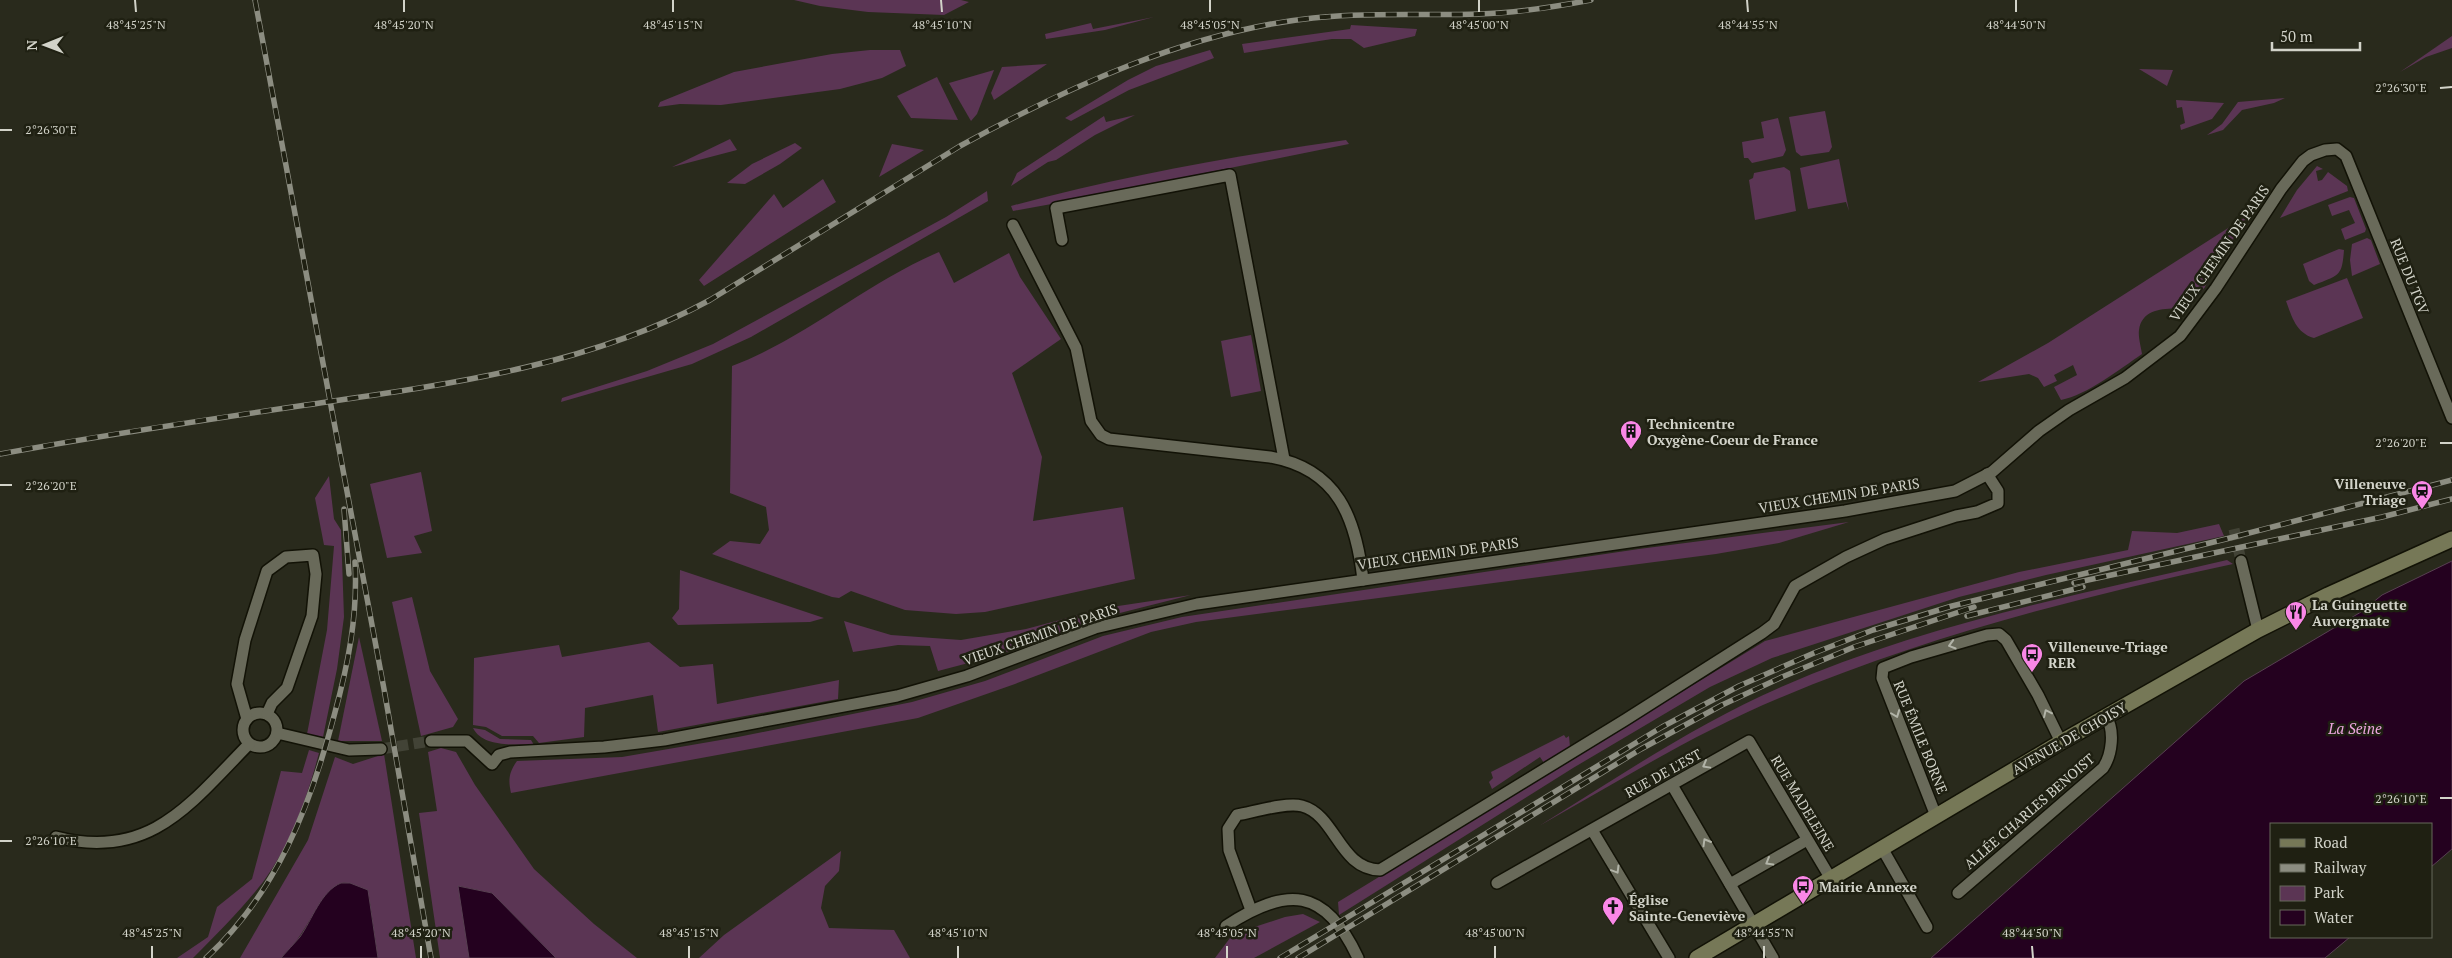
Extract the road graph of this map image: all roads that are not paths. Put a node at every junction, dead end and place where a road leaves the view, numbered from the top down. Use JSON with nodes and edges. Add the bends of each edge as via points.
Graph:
{"nodes":[{"id":1,"x":2337,"y":149,"type":"joint"},
{"id":2,"x":1013,"y":225,"type":"dead end"},
{"id":3,"x":1062,"y":240,"type":"dead end"},
{"id":4,"x":2452,"y":418,"type":"edge"},
{"id":5,"x":1284,"y":459,"type":"junction"},
{"id":6,"x":1987,"y":474,"type":"junction"},
{"id":7,"x":2452,"y":540,"type":"edge"},
{"id":8,"x":2241,"y":561,"type":"tunnel mouth"},
{"id":9,"x":1363,"y":580,"type":"junction"},
{"id":10,"x":2258,"y":630,"type":"junction"},
{"id":11,"x":266,"y":714,"type":"junction"},
{"id":12,"x":2106,"y":717,"type":"junction"},
{"id":13,"x":246,"y":719,"type":"junction"},
{"id":14,"x":277,"y":733,"type":"junction"},
{"id":15,"x":431,"y":741,"type":"tunnel mouth"},
{"id":16,"x":1749,"y":742,"type":"joint"},
{"id":17,"x":2061,"y":742,"type":"junction"},
{"id":18,"x":249,"y":744,"type":"junction"},
{"id":19,"x":381,"y":749,"type":"tunnel mouth"},
{"id":20,"x":1672,"y":785,"type":"junction"},
{"id":21,"x":1936,"y":816,"type":"junction"},
{"id":22,"x":1592,"y":830,"type":"junction"},
{"id":23,"x":56,"y":836,"type":"dead end"},
{"id":24,"x":1807,"y":840,"type":"junction"},
{"id":25,"x":1882,"y":848,"type":"junction"},
{"id":26,"x":1831,"y":879,"type":"junction"},
{"id":27,"x":1497,"y":883,"type":"dead end"},
{"id":28,"x":1730,"y":884,"type":"junction"},
{"id":29,"x":1958,"y":893,"type":"dead end"},
{"id":30,"x":1251,"y":910,"type":"junction"},
{"id":31,"x":1754,"y":925,"type":"junction"},
{"id":32,"x":1226,"y":926,"type":"dead end"},
{"id":33,"x":1927,"y":927,"type":"dead end"},
{"id":34,"x":1358,"y":958,"type":"edge"},
{"id":35,"x":1669,"y":958,"type":"edge"},
{"id":36,"x":1697,"y":958,"type":"edge"},
{"id":37,"x":1773,"y":958,"type":"edge"}],
"edges":[{"from":1,"to":4,"type":"street","name":"RUE DU TGV","via":[[2346,156]]},
{"from":1,"to":6,"type":"street","name":"VIEUX CHEMIN DE PARIS","via":[[2325,150],[2303,161],[2180,336],[2125,378],[2059,417]]},
{"from":2,"to":5,"type":"street","via":[[1076,348],[1089,416],[1101,436]]},
{"from":3,"to":5,"type":"street","via":[[1056,208],[1230,175]]},
{"from":5,"to":9,"type":"street","via":[[1317,477],[1343,503],[1357,541]]},
{"from":6,"to":9,"type":"street","name":"VIEUX CHEMIN DE PARIS","via":[[1955,491],[1906,501]]},
{"from":6,"to":30,"type":"street","via":[[1998,491],[1998,503],[1885,539],[1795,586],[1774,624],[1762,633],[1380,870],[1360,865],[1319,815],[1303,806],[1237,815],[1228,829],[1228,850]]},
{"from":7,"to":10,"type":"main road","name":"AVENUE DE CHOISY"},
{"from":8,"to":10,"type":"street"},
{"from":9,"to":15,"type":"street","name":"VIEUX CHEMIN DE PARIS","via":[[1147,614],[1095,628],[967,676],[897,696],[690,735],[621,746],[510,752],[499,755],[492,764],[467,741]]},
{"from":10,"to":12,"type":"main road","name":"AVENUE DE CHOISY"},
{"from":11,"to":13,"type":"street","via":[[255,713]]},
{"from":11,"to":13,"type":"street","via":[[287,688],[312,616],[316,574],[313,555],[286,557],[267,571],[245,640],[237,684]]},
{"from":11,"to":14,"type":"street","via":[[275,722]]},
{"from":12,"to":17,"type":"main road","name":"AVENUE DE CHOISY"},
{"from":12,"to":29,"type":"street","name":"ALLÉE CHARLES BENOIST","via":[[2112,725],[2109,752],[2102,768]]},
{"from":13,"to":18,"type":"street","via":[[242,732]]},
{"from":14,"to":18,"type":"street","via":[[268,746],[257,748]]},
{"from":14,"to":19,"type":"street","via":[[349,750]]},
{"from":16,"to":20,"type":"street","name":"RUE DE L'EST","one_way":true},
{"from":16,"to":24,"type":"street","name":"RUE MADELEINE"},
{"from":17,"to":21,"type":"main road","name":"AVENUE DE CHOISY"},
{"from":17,"to":21,"type":"street","name":"RUE ÉMILE BORNE","one_way":true,"via":[[2038,695],[2006,640],[1999,634],[1968,640],[1883,668],[1882,678]]},
{"from":18,"to":23,"type":"street","via":[[185,809],[154,829],[118,842]]},
{"from":20,"to":22,"type":"street","name":"RUE DE L'EST"},
{"from":28,"to":20,"type":"street","one_way":true},
{"from":21,"to":25,"type":"main road","name":"AVENUE DE CHOISY"},
{"from":22,"to":27,"type":"street","name":"RUE DE L'EST"},
{"from":22,"to":35,"type":"street","one_way":true},
{"from":24,"to":26,"type":"street","name":"RUE MADELEINE"},
{"from":24,"to":28,"type":"street","one_way":true},
{"from":25,"to":26,"type":"main road","name":"AVENUE DE CHOISY"},
{"from":25,"to":33,"type":"street"},
{"from":26,"to":31,"type":"main road","name":"AVENUE DE CHOISY"},
{"from":28,"to":31,"type":"street"},
{"from":30,"to":32,"type":"street"},
{"from":30,"to":34,"type":"street","via":[[1281,900],[1301,900],[1320,907],[1338,922]]},
{"from":31,"to":36,"type":"main road","name":"AVENUE DE CHOISY"},
{"from":31,"to":37,"type":"street"}]}
